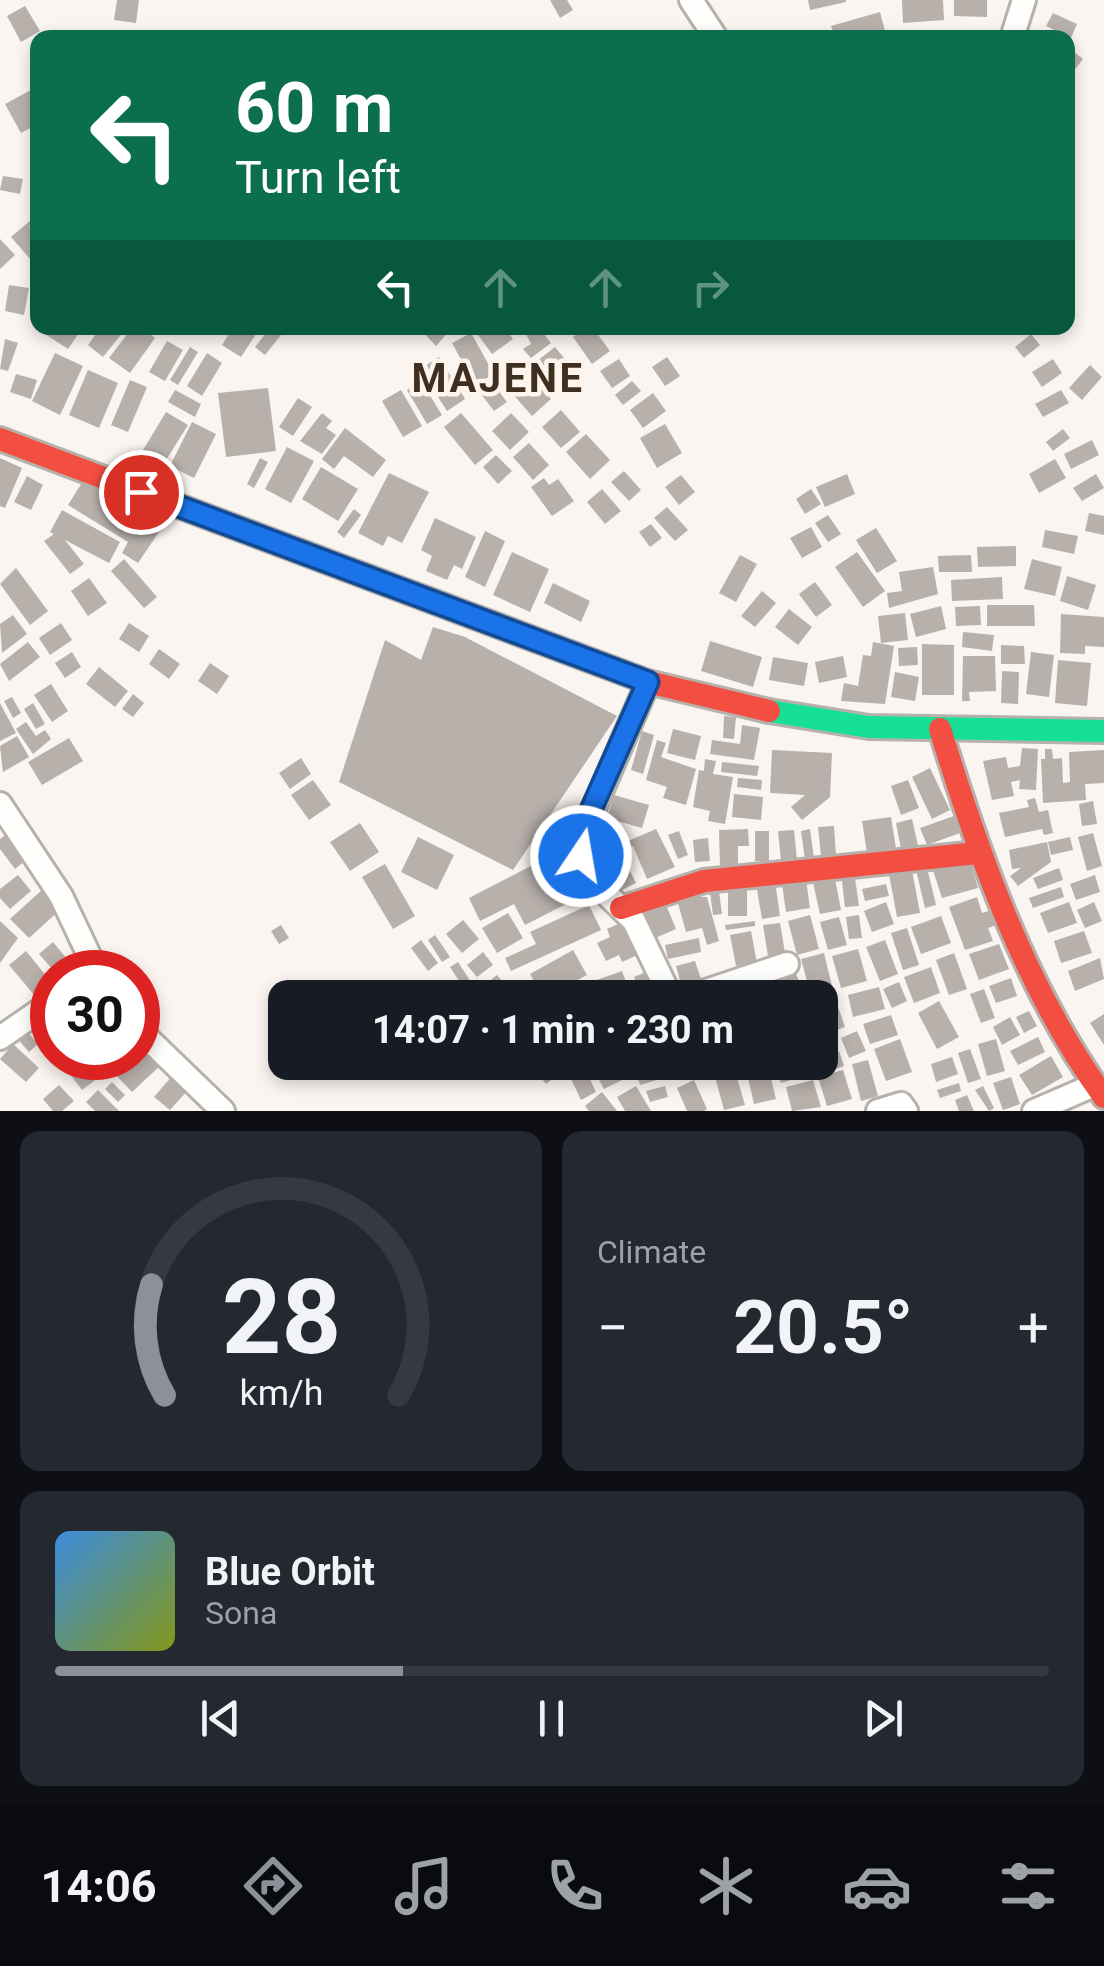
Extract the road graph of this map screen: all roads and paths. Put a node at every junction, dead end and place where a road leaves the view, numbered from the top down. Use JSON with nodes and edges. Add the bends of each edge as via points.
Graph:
{"nodes":[{"id":1,"x":690,"y":0,"type":"edge"},
{"id":2,"x":1024,"y":0,"type":"edge"},
{"id":3,"x":711,"y":30,"type":"edge"},
{"id":4,"x":1015,"y":30,"type":"edge"},
{"id":5,"x":0,"y":439,"type":"edge"},
{"id":6,"x":648,"y":682,"type":"junction"},
{"id":7,"x":940,"y":729,"type":"junction"},
{"id":8,"x":1104,"y":731,"type":"edge"},
{"id":9,"x":0,"y":804,"type":"edge"},
{"id":10,"x":978,"y":853,"type":"junction"},
{"id":11,"x":621,"y":908,"type":"junction"},
{"id":12,"x":86,"y":950,"type":"edge"},
{"id":13,"x":787,"y":964,"type":"dead end"},
{"id":14,"x":663,"y":980,"type":"edge"},
{"id":15,"x":739,"y":980,"type":"edge"},
{"id":16,"x":30,"y":1017,"type":"edge"},
{"id":17,"x":0,"y":1038,"type":"edge"},
{"id":18,"x":160,"y":1049,"type":"edge"},
{"id":19,"x":1098,"y":1091,"type":"edge"},
{"id":20,"x":223,"y":1111,"type":"edge"},
{"id":21,"x":878,"y":1111,"type":"edge"},
{"id":22,"x":906,"y":1111,"type":"edge"},
{"id":23,"x":1034,"y":1111,"type":"edge"}],
"edges":[{"from":1,"to":3,"type":"street"},
{"from":2,"to":4,"type":"street"},
{"from":5,"to":6,"type":"main road"},
{"from":6,"to":7,"type":"main road","via":[[810,721]]},
{"from":6,"to":11,"type":"street","via":[[579,843],[588,870]]},
{"from":7,"to":8,"type":"main road"},
{"from":7,"to":10,"type":"main road"},
{"from":9,"to":12,"type":"street","via":[[62,896]]},
{"from":10,"to":11,"type":"main road","via":[[704,881]]},
{"from":10,"to":19,"type":"main road","via":[[1056,1024]]},
{"from":11,"to":14,"type":"street"},
{"from":13,"to":15,"type":"street"},
{"from":16,"to":17,"type":"street"},
{"from":18,"to":20,"type":"street"},
{"from":19,"to":23,"type":"street"},
{"from":21,"to":22,"type":"street","via":[[901,1104]]}]}
